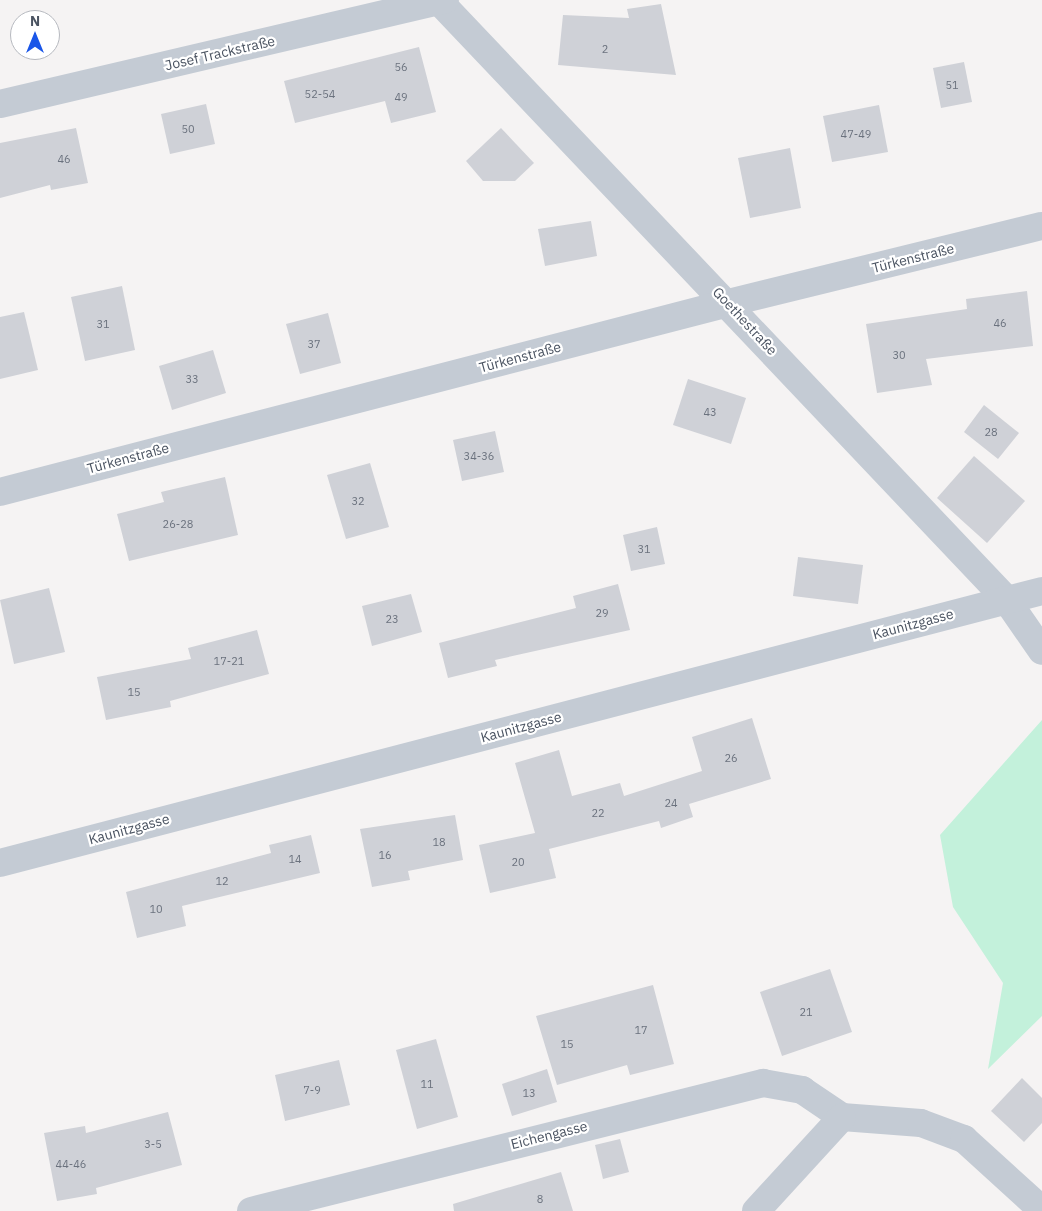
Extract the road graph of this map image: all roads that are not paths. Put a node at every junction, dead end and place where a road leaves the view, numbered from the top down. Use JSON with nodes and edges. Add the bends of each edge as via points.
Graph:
{"nodes":[{"id":1,"x":441,"y":1,"type":"edge"},
{"id":2,"x":0,"y":104,"type":"edge"},
{"id":3,"x":1042,"y":226,"type":"edge"},
{"id":4,"x":728,"y":303,"type":"junction"},
{"id":5,"x":0,"y":492,"type":"edge"},
{"id":6,"x":1042,"y":591,"type":"edge"},
{"id":7,"x":1006,"y":599,"type":"junction"},
{"id":8,"x":1042,"y":652,"type":"edge"},
{"id":9,"x":0,"y":863,"type":"edge"},
{"id":10,"x":842,"y":1117,"type":"junction"},
{"id":11,"x":1042,"y":1210,"type":"edge"},
{"id":12,"x":251,"y":1211,"type":"edge"},
{"id":13,"x":756,"y":1211,"type":"edge"}],
"edges":[{"from":1,"to":2,"type":"street","name":"Josef Trackstraße"},
{"from":1,"to":4,"type":"street","name":"Goethestraße"},
{"from":3,"to":4,"type":"street","name":"Türkenstraße"},
{"from":4,"to":5,"type":"street","name":"Türkenstraße"},
{"from":4,"to":7,"type":"street","name":"Goethestraße"},
{"from":6,"to":7,"type":"street","name":"Kaunitzgasse"},
{"from":7,"to":8,"type":"street","name":"Goethestraße"},
{"from":7,"to":9,"type":"street","name":"Kaunitzgasse"},
{"from":10,"to":11,"type":"street","via":[[921,1123],[964,1139]]},
{"from":10,"to":12,"type":"street","name":"Eichengasse","via":[[802,1090],[763,1083]]},
{"from":10,"to":13,"type":"street"}]}
